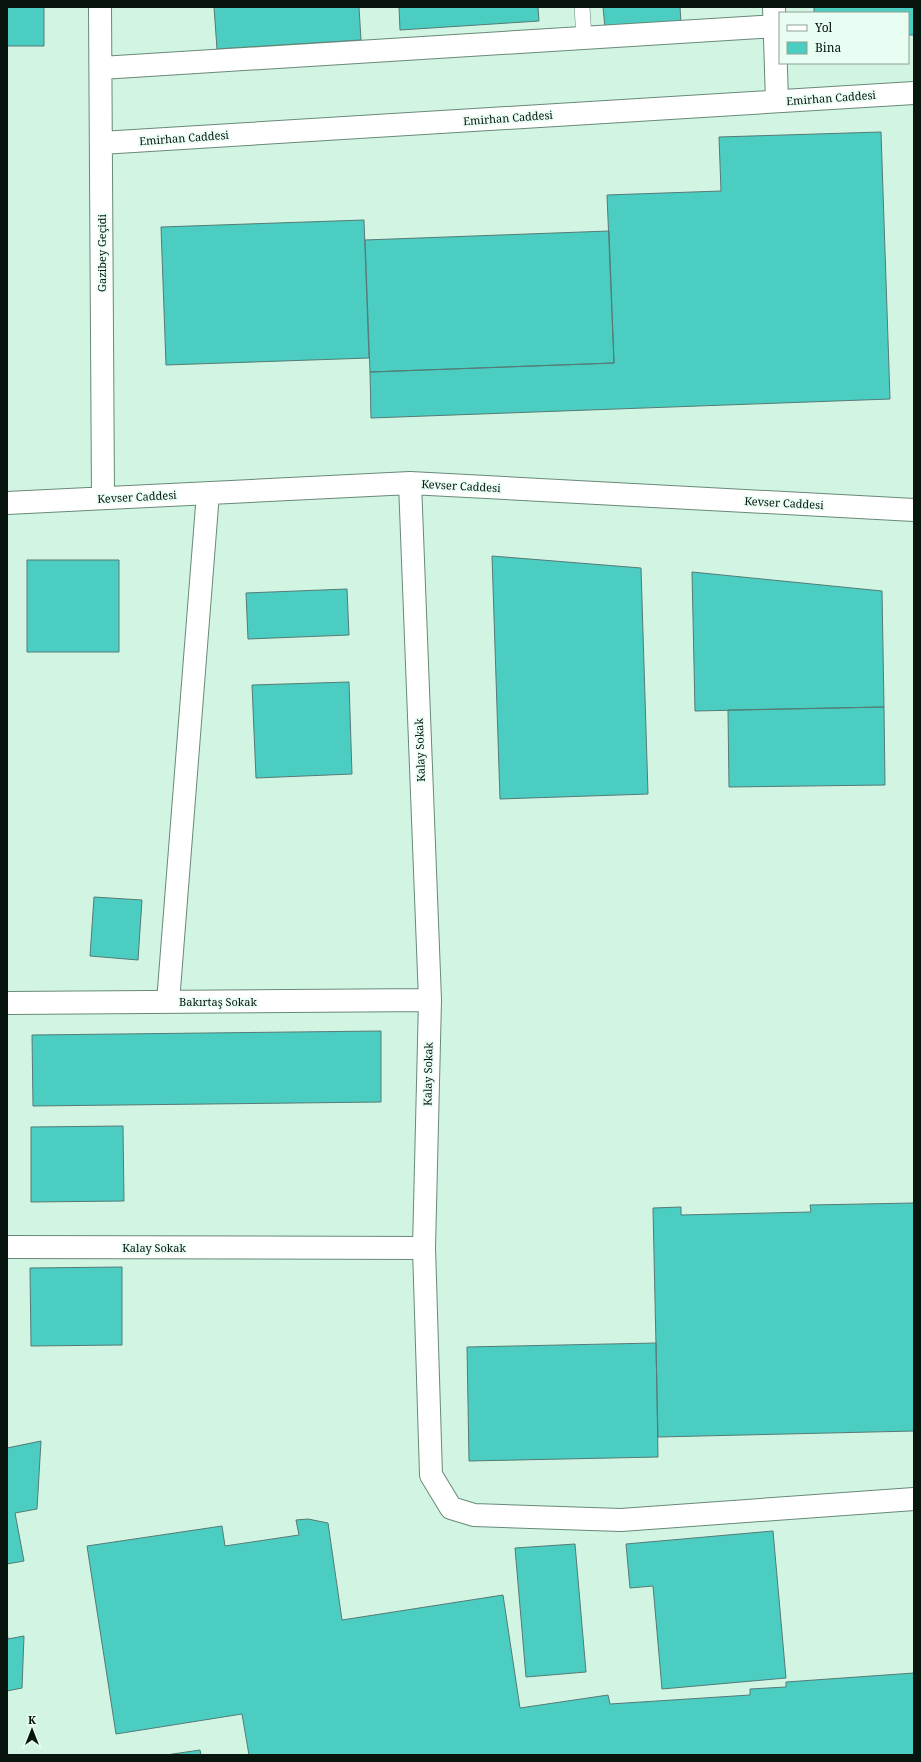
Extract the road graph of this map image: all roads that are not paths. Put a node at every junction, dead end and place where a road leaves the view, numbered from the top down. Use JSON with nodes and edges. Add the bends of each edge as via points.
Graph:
{"nodes":[{"id":1,"x":100,"y":7,"type":"edge"},
{"id":2,"x":582,"y":7,"type":"edge"},
{"id":3,"x":774,"y":16,"type":"edge"},
{"id":4,"x":584,"y":38,"type":"junction"},
{"id":5,"x":101,"y":68,"type":"junction"},
{"id":6,"x":914,"y":93,"type":"edge"},
{"id":7,"x":777,"y":101,"type":"junction"},
{"id":8,"x":102,"y":144,"type":"junction"},
{"id":9,"x":410,"y":483,"type":"junction"},
{"id":10,"x":208,"y":493,"type":"junction"},
{"id":11,"x":103,"y":498,"type":"junction"},
{"id":12,"x":7,"y":503,"type":"edge"},
{"id":13,"x":914,"y":510,"type":"edge"},
{"id":14,"x":430,"y":1000,"type":"junction"},
{"id":15,"x":168,"y":1002,"type":"junction"},
{"id":16,"x":7,"y":1003,"type":"edge"},
{"id":17,"x":7,"y":1247,"type":"edge"},
{"id":18,"x":424,"y":1248,"type":"junction"},
{"id":19,"x":914,"y":1499,"type":"edge"}],
"edges":[{"from":1,"to":5,"type":"street","name":"Gazibey Geçidi"},
{"from":2,"to":4,"type":"lane"},
{"from":3,"to":4,"type":"street"},
{"from":3,"to":7,"type":"street"},
{"from":4,"to":5,"type":"street"},
{"from":5,"to":8,"type":"street","name":"Gazibey Geçidi"},
{"from":6,"to":7,"type":"street","name":"Emirhan Caddesi"},
{"from":7,"to":8,"type":"street","name":"Emirhan Caddesi"},
{"from":8,"to":11,"type":"street","name":"Gazibey Geçidi"},
{"from":9,"to":10,"type":"street","name":"Kevser Caddesi"},
{"from":9,"to":13,"type":"street","name":"Kevser Caddesi"},
{"from":9,"to":14,"type":"street","name":"Kalay Sokak"},
{"from":10,"to":11,"type":"street","name":"Kevser Caddesi"},
{"from":10,"to":15,"type":"street"},
{"from":11,"to":12,"type":"street","name":"Kevser Caddesi"},
{"from":14,"to":15,"type":"street","name":"Bakırtaş Sokak"},
{"from":14,"to":18,"type":"street","name":"Kalay Sokak"},
{"from":15,"to":16,"type":"street","name":"Bakırtaş Sokak"},
{"from":17,"to":18,"type":"street","name":"Kalay Sokak"},
{"from":18,"to":19,"type":"street","via":[[432,1475],[451,1508],[474,1515],[621,1520]]}]}
